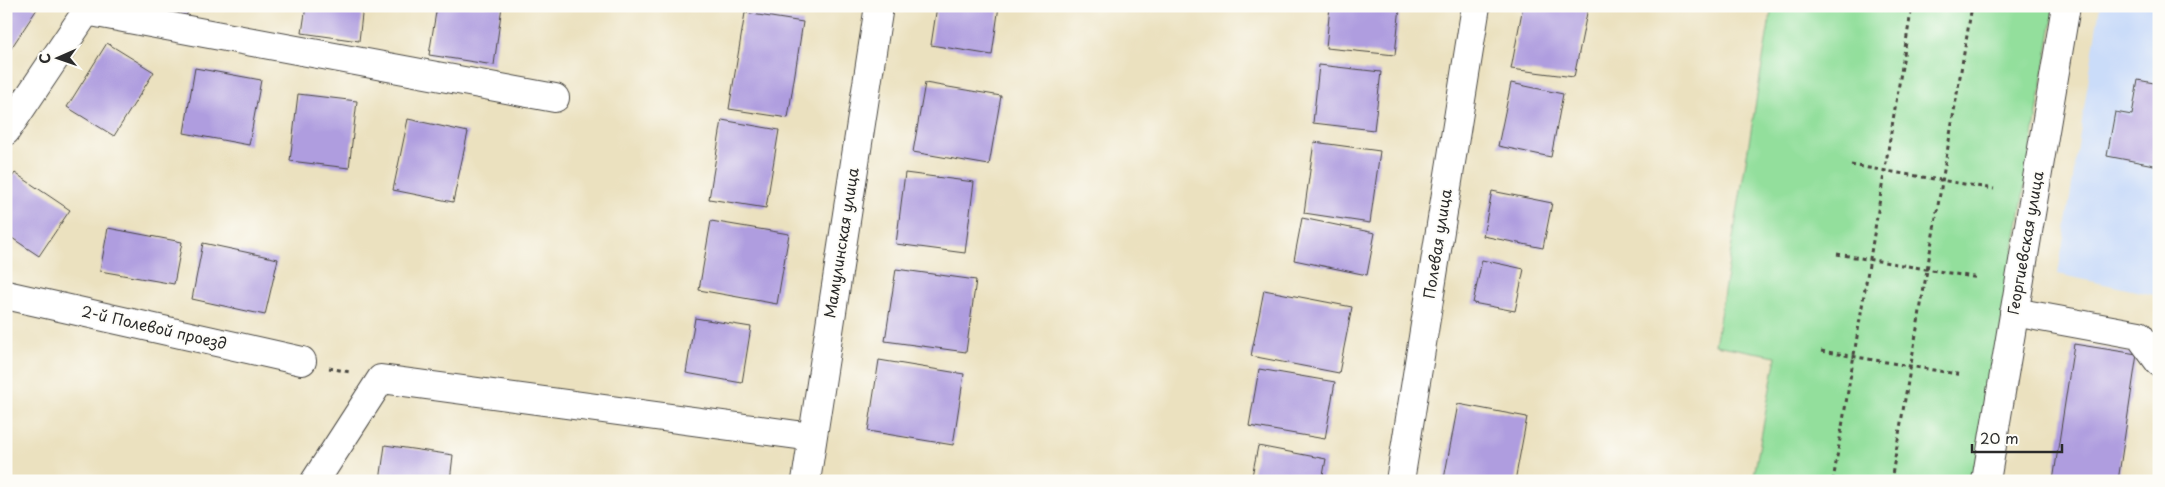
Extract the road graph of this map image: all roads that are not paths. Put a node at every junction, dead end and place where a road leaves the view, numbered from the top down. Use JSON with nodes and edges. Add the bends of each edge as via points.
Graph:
{"nodes":[{"id":1,"x":879,"y":6,"type":"edge"},
{"id":2,"x":1476,"y":6,"type":"edge"},
{"id":3,"x":2066,"y":6,"type":"edge"},
{"id":4,"x":88,"y":9,"type":"edge"},
{"id":5,"x":556,"y":98,"type":"dead end"},
{"id":6,"x":6,"y":131,"type":"edge"},
{"id":7,"x":6,"y":295,"type":"edge"},
{"id":8,"x":2014,"y":312,"type":"junction"},
{"id":9,"x":302,"y":361,"type":"road end"},
{"id":10,"x":2159,"y":362,"type":"edge"},
{"id":11,"x":812,"y":437,"type":"junction"},
{"id":12,"x":315,"y":481,"type":"edge"},
{"id":13,"x":806,"y":481,"type":"edge"},
{"id":14,"x":1400,"y":481,"type":"edge"},
{"id":15,"x":1986,"y":481,"type":"edge"}],
"edges":[{"from":1,"to":11,"type":"street","name":"Мамулинская улица"},
{"from":2,"to":14,"type":"street","name":"Полевая улица"},
{"from":3,"to":8,"type":"street","name":"Георгиевская улица"},
{"from":4,"to":5,"type":"street"},
{"from":4,"to":6,"type":"street"},
{"from":7,"to":9,"type":"street","name":"2-й Полевой проезд"},
{"from":8,"to":10,"type":"street","via":[[2139,335]]},
{"from":8,"to":15,"type":"street","name":"Георгиевская улица"},
{"from":11,"to":12,"type":"street","via":[[381,379]]},
{"from":11,"to":13,"type":"street","name":"Мамулинская улица"}]}
